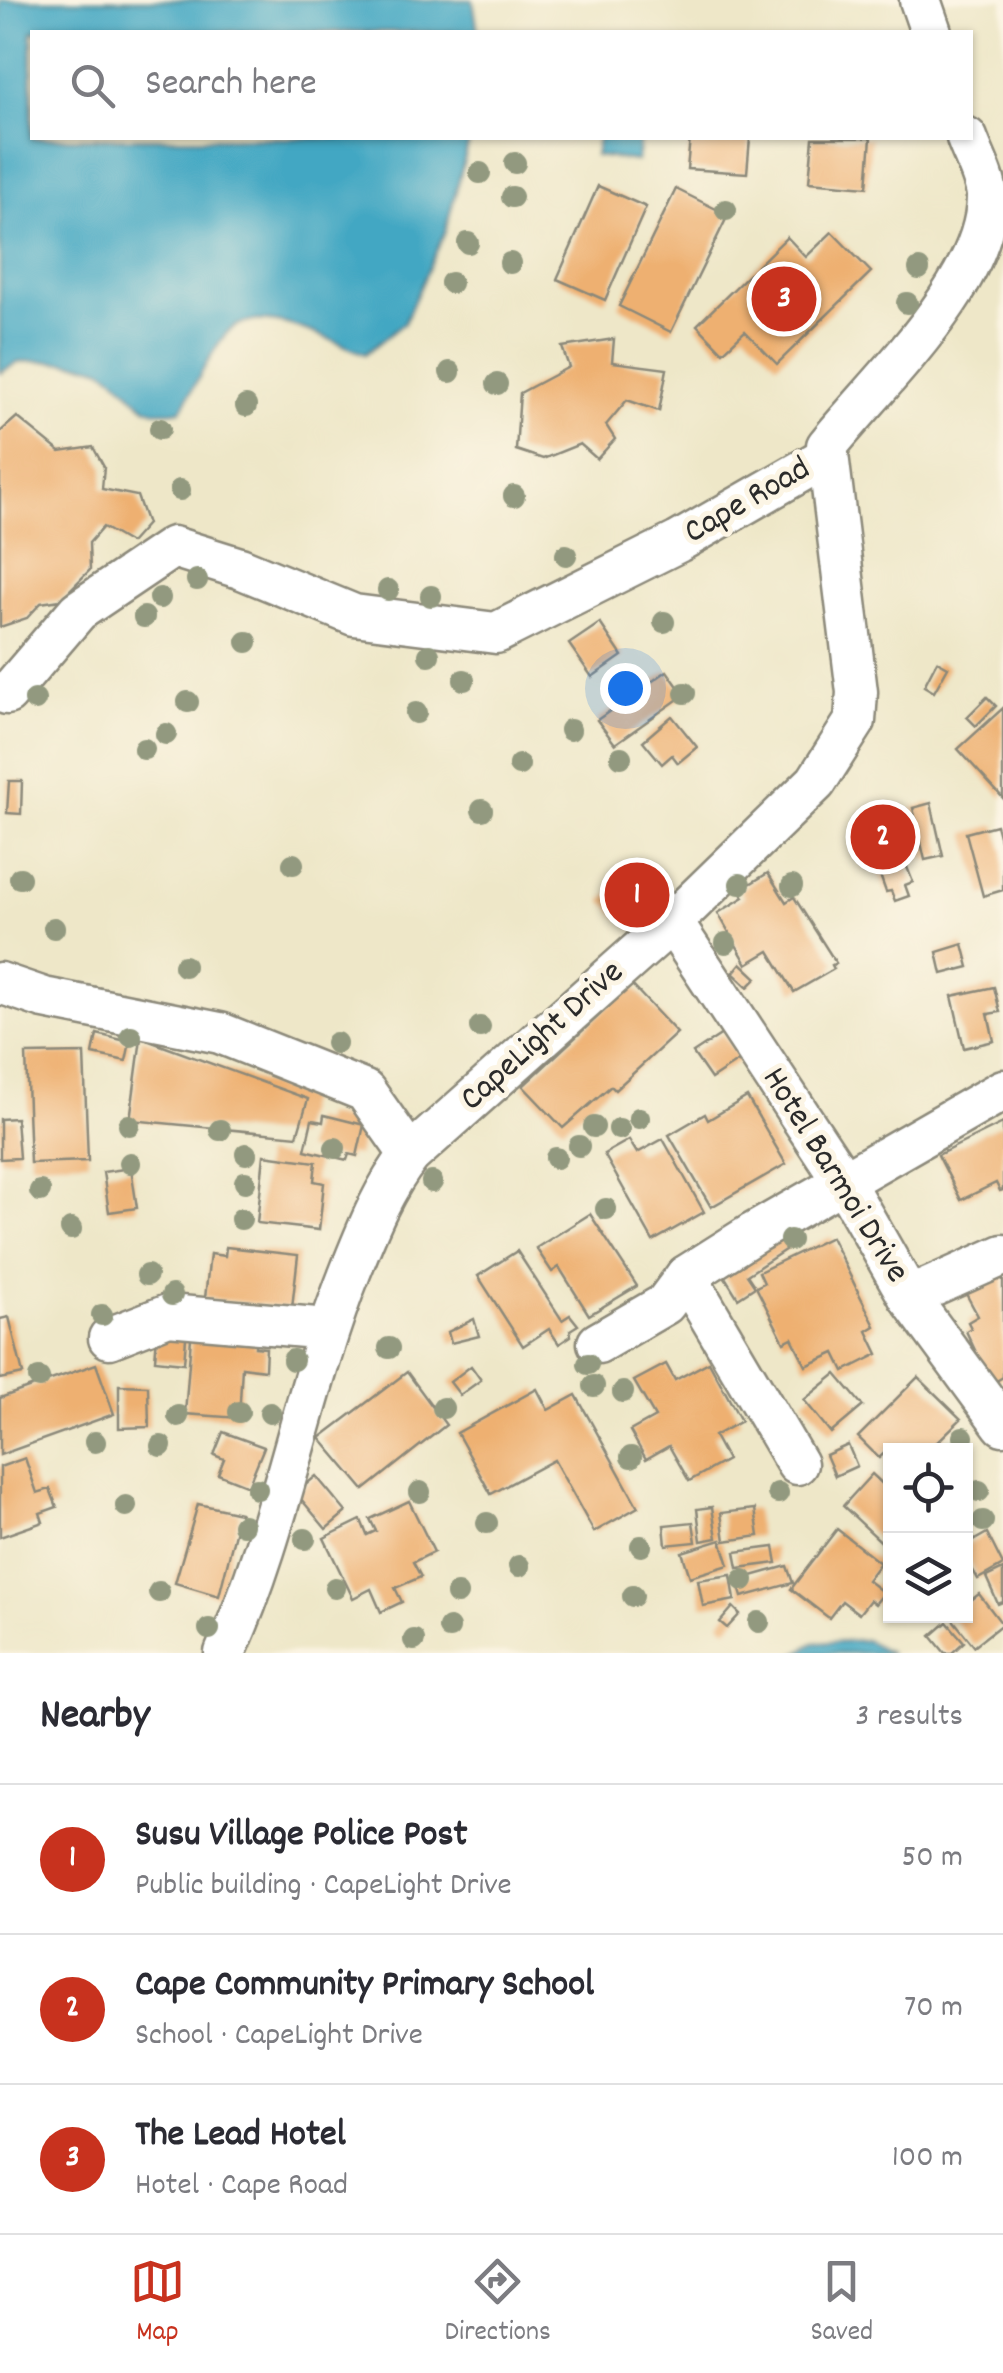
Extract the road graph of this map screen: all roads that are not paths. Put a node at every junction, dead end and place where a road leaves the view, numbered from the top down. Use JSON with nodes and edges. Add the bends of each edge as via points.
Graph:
{"nodes":[{"id":1,"x":920,"y":0,"type":"edge"},
{"id":2,"x":930,"y":30,"type":"edge"},
{"id":3,"x":968,"y":140,"type":"edge"},
{"id":4,"x":995,"y":200,"type":"edge"},
{"id":5,"x":826,"y":457,"type":"junction"},
{"id":6,"x":7,"y":694,"type":"dead end"},
{"id":7,"x":672,"y":922,"type":"junction"},
{"id":8,"x":0,"y":983,"type":"edge"},
{"id":9,"x":1003,"y":1090,"type":"edge"},
{"id":10,"x":410,"y":1156,"type":"junction"},
{"id":11,"x":843,"y":1181,"type":"junction"},
{"id":12,"x":1003,"y":1255,"type":"edge"},
{"id":13,"x":686,"y":1276,"type":"junction"},
{"id":14,"x":909,"y":1298,"type":"junction"},
{"id":15,"x":328,"y":1329,"type":"junction"},
{"id":16,"x":108,"y":1338,"type":"dead end"},
{"id":17,"x":598,"y":1342,"type":"dead end"},
{"id":18,"x":1003,"y":1425,"type":"edge"},
{"id":19,"x":797,"y":1464,"type":"dead end"},
{"id":20,"x":225,"y":1653,"type":"edge"}],
"edges":[{"from":1,"to":2,"type":"street"},
{"from":3,"to":4,"type":"street","name":"Cape Road"},
{"from":4,"to":5,"type":"street","name":"Cape Road","via":[[948,298],[830,443]]},
{"from":5,"to":6,"type":"street","name":"Cape Road","via":[[678,542],[496,633],[354,615],[173,547],[78,611]]},
{"from":5,"to":7,"type":"street","name":"CapeLight Drive","via":[[857,692],[855,721],[816,782]]},
{"from":7,"to":10,"type":"street","name":"CapeLight Drive"},
{"from":7,"to":11,"type":"street","name":"Hotel Barmoi Drive"},
{"from":8,"to":10,"type":"street","via":[[220,1033],[365,1091]]},
{"from":9,"to":11,"type":"street"},
{"from":10,"to":15,"type":"street","name":"CapeLight Drive","via":[[385,1192]]},
{"from":11,"to":13,"type":"street"},
{"from":11,"to":14,"type":"street","name":"Hotel Barmoi Drive"},
{"from":12,"to":14,"type":"street"},
{"from":13,"to":17,"type":"street","via":[[665,1304]]},
{"from":13,"to":19,"type":"street"},
{"from":14,"to":18,"type":"street","name":"Hotel Barmoi Drive"},
{"from":15,"to":16,"type":"street","via":[[168,1314]]},
{"from":15,"to":20,"type":"street","name":"CapeLight Drive","via":[[260,1570]]}]}
